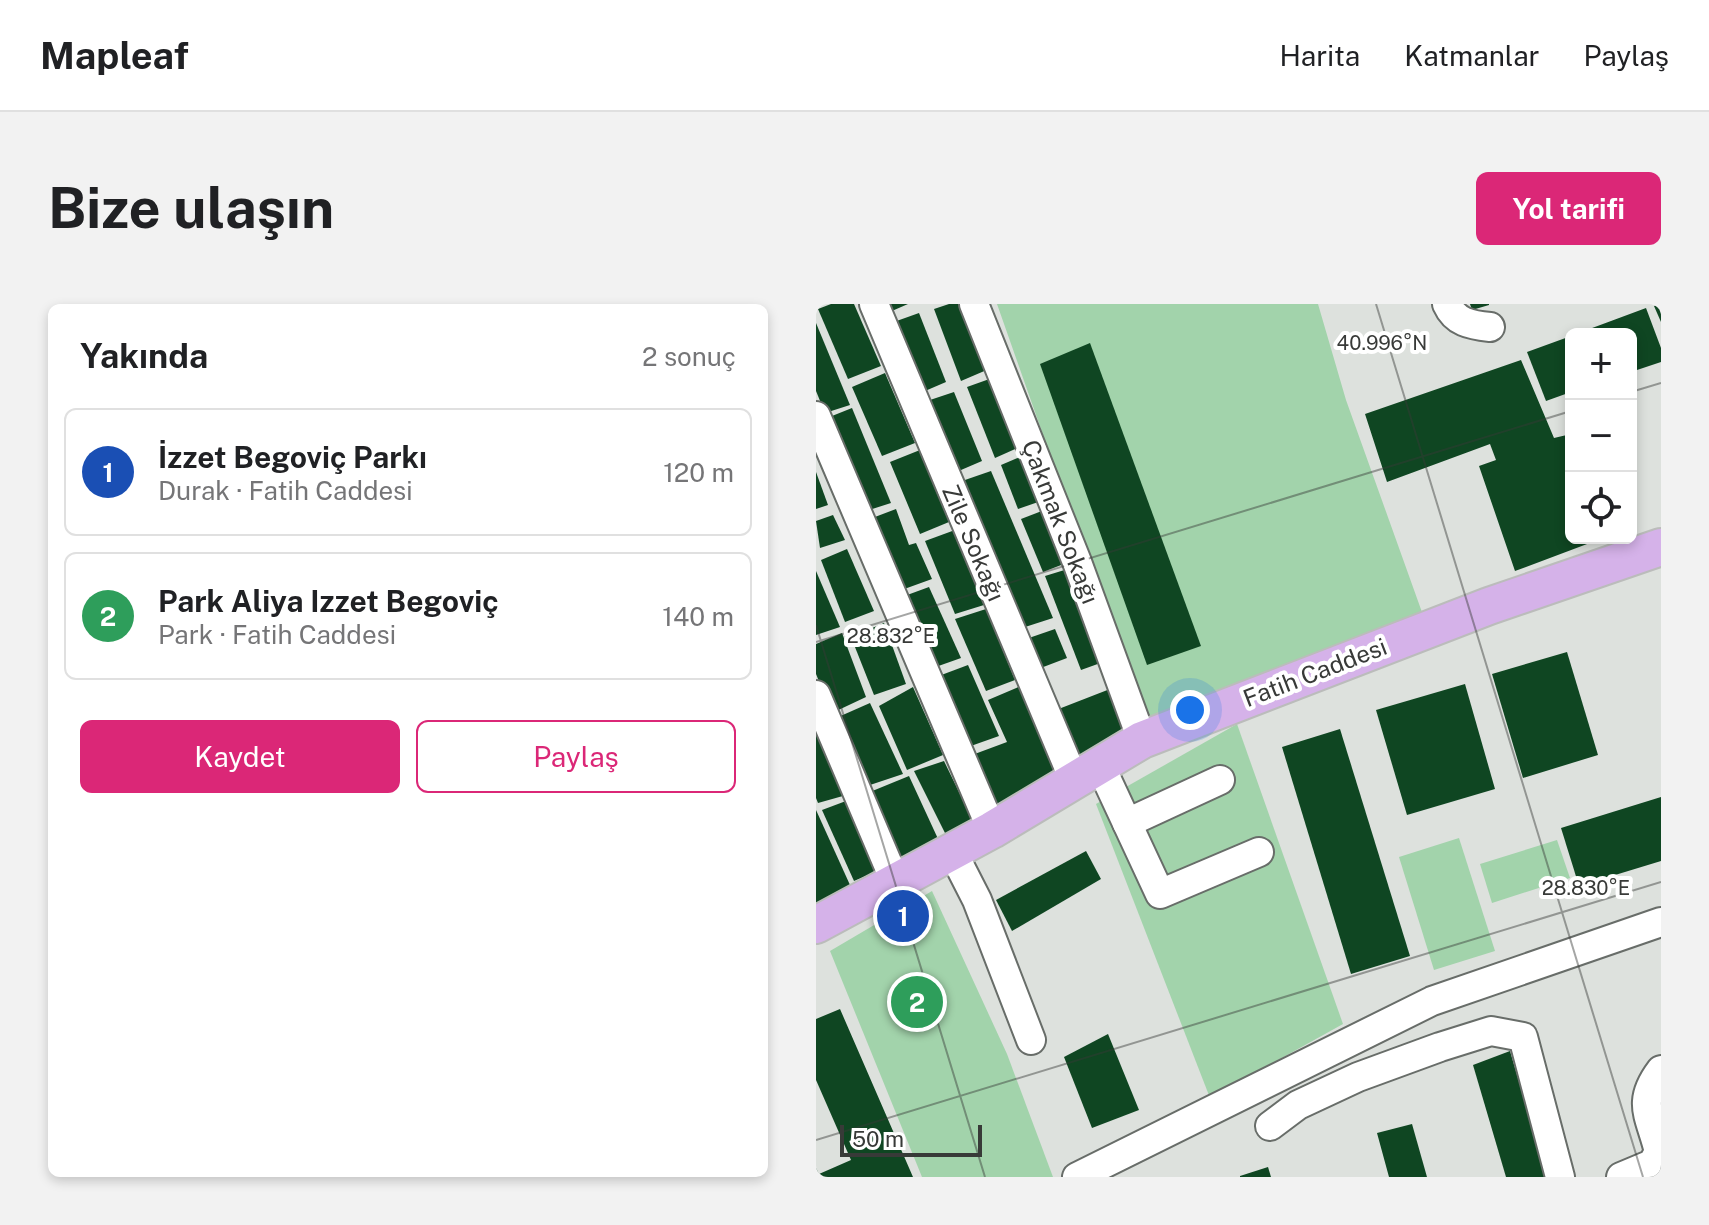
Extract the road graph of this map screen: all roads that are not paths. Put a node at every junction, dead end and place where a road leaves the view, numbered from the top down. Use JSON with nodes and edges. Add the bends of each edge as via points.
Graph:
{"nodes":[{"id":1,"x":874,"y":304,"type":"edge"},
{"id":2,"x":974,"y":304,"type":"edge"},
{"id":3,"x":1447,"y":304,"type":"edge"},
{"id":4,"x":1490,"y":327,"type":"dead end"},
{"id":5,"x":816,"y":416,"type":"edge"},
{"id":6,"x":1661,"y":547,"type":"edge"},
{"id":7,"x":816,"y":695,"type":"edge"},
{"id":8,"x":1142,"y":740,"type":"junction"},
{"id":9,"x":1087,"y":773,"type":"junction"},
{"id":10,"x":1220,"y":780,"type":"dead end"},
{"id":11,"x":1127,"y":823,"type":"junction"},
{"id":12,"x":992,"y":830,"type":"junction"},
{"id":13,"x":952,"y":851,"type":"junction"},
{"id":14,"x":1259,"y":852,"type":"dead end"},
{"id":15,"x":895,"y":881,"type":"junction"},
{"id":16,"x":1661,"y":922,"type":"edge"},
{"id":17,"x":816,"y":925,"type":"edge"},
{"id":18,"x":1031,"y":1040,"type":"dead end"},
{"id":19,"x":1661,"y":1070,"type":"edge"},
{"id":20,"x":1270,"y":1126,"type":"dead end"},
{"id":21,"x":1077,"y":1177,"type":"edge"},
{"id":22,"x":1560,"y":1177,"type":"edge"},
{"id":23,"x":1621,"y":1177,"type":"edge"}],
"edges":[{"from":1,"to":9,"type":"street","name":"Zile Sokağı"},
{"from":2,"to":8,"type":"street","name":"Çakmak Sokağı"},
{"from":3,"to":4,"type":"street","via":[[1461,321]]},
{"from":5,"to":12,"type":"street"},
{"from":6,"to":8,"type":"main road","name":"Fatih Caddesi","via":[[1489,606]]},
{"from":7,"to":15,"type":"street"},
{"from":8,"to":9,"type":"main road","name":"Fatih Caddesi"},
{"from":9,"to":11,"type":"street","name":"Zile Sokağı"},
{"from":9,"to":12,"type":"main road","name":"Fatih Caddesi"},
{"from":10,"to":11,"type":"street"},
{"from":11,"to":14,"type":"street","name":"Zile Sokağı","via":[[1160,894]]},
{"from":12,"to":13,"type":"main road","name":"Fatih Caddesi"},
{"from":13,"to":15,"type":"main road","name":"Fatih Caddesi"},
{"from":13,"to":18,"type":"street"},
{"from":15,"to":17,"type":"main road","name":"Fatih Caddesi"},
{"from":16,"to":21,"type":"street","via":[[1432,1001]]},
{"from":19,"to":23,"type":"street","via":[[1648,1088],[1645,1107],[1659,1152],[1652,1164]]},
{"from":20,"to":22,"type":"street","via":[[1298,1105],[1358,1077],[1475,1034],[1509,1032],[1523,1037]]}]}
